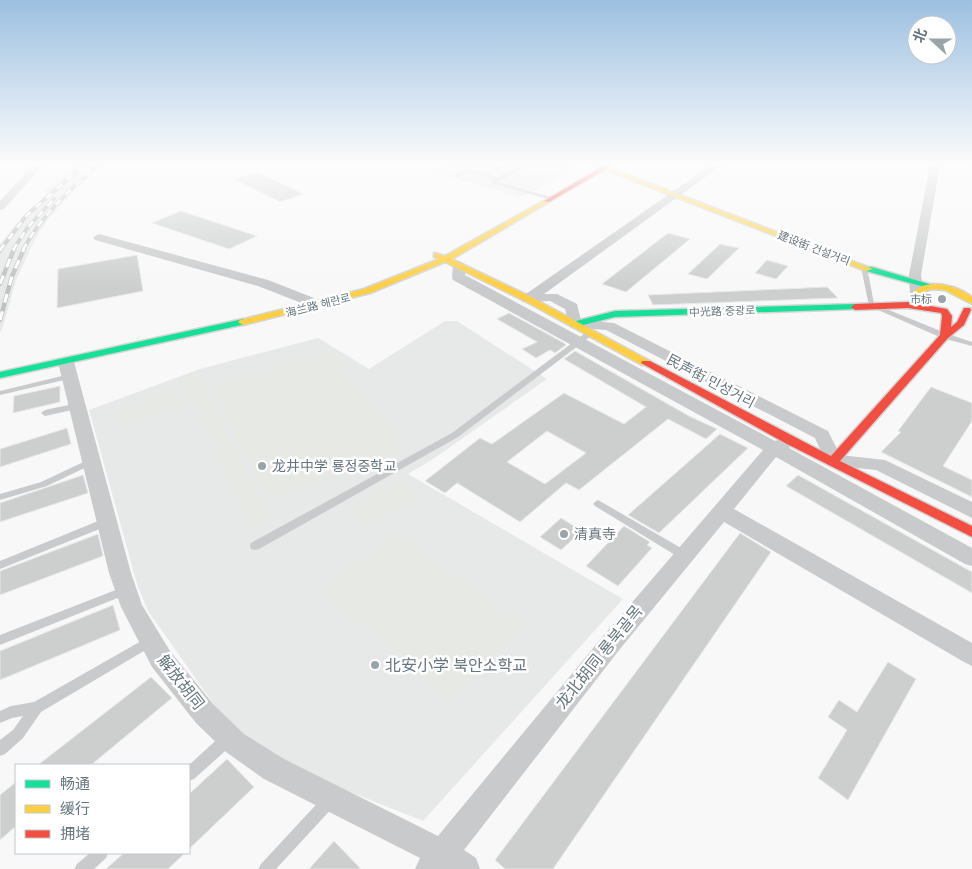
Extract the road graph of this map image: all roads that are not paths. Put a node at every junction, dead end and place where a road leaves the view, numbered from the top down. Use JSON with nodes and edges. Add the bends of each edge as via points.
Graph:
{"nodes":[{"id":1,"x":533,"y":206,"type":"edge"},
{"id":2,"x":660,"y":206,"type":"edge"},
{"id":3,"x":703,"y":206,"type":"edge"},
{"id":4,"x":928,"y":206,"type":"edge"},
{"id":5,"x":99,"y":238,"type":"dead end"},
{"id":6,"x":441,"y":257,"type":"junction"},
{"id":7,"x":459,"y":265,"type":"junction"},
{"id":8,"x":864,"y":267,"type":"junction"},
{"id":9,"x":916,"y":276,"type":"junction"},
{"id":10,"x":934,"y":287,"type":"junction"},
{"id":11,"x":948,"y":288,"type":"junction"},
{"id":12,"x":918,"y":296,"type":"junction"},
{"id":13,"x":528,"y":299,"type":"junction"},
{"id":14,"x":309,"y":301,"type":"junction"},
{"id":15,"x":871,"y":305,"type":"junction"},
{"id":16,"x":970,"y":305,"type":"edge"},
{"id":17,"x":937,"y":308,"type":"junction"},
{"id":18,"x":576,"y":324,"type":"junction"},
{"id":19,"x":945,"y":336,"type":"junction"},
{"id":20,"x":585,"y":338,"type":"junction"},
{"id":21,"x":972,"y":344,"type":"edge"},
{"id":22,"x":68,"y":369,"type":"junction"},
{"id":23,"x":0,"y":374,"type":"edge"},
{"id":24,"x":0,"y":392,"type":"edge"},
{"id":25,"x":78,"y":406,"type":"junction"},
{"id":26,"x":45,"y":412,"type":"dead end"},
{"id":27,"x":782,"y":445,"type":"junction"},
{"id":28,"x":92,"y":461,"type":"junction"},
{"id":29,"x":834,"y":461,"type":"junction"},
{"id":30,"x":0,"y":497,"type":"edge"},
{"id":31,"x":598,"y":504,"type":"dead end"},
{"id":32,"x":721,"y":511,"type":"junction"},
{"id":33,"x":972,"y":511,"type":"edge"},
{"id":34,"x":108,"y":521,"type":"junction"},
{"id":35,"x":972,"y":532,"type":"edge"},
{"id":36,"x":255,"y":546,"type":"dead end"},
{"id":37,"x":684,"y":554,"type":"junction"},
{"id":38,"x":972,"y":558,"type":"edge"},
{"id":39,"x":0,"y":564,"type":"edge"},
{"id":40,"x":126,"y":590,"type":"junction"},
{"id":41,"x":0,"y":640,"type":"edge"},
{"id":42,"x":150,"y":641,"type":"junction"},
{"id":43,"x":972,"y":655,"type":"edge"},
{"id":44,"x":36,"y":708,"type":"junction"},
{"id":45,"x":0,"y":717,"type":"edge"},
{"id":46,"x":229,"y":738,"type":"junction"},
{"id":47,"x":0,"y":749,"type":"edge"},
{"id":48,"x":190,"y":773,"type":"edge"},
{"id":49,"x":331,"y":799,"type":"junction"},
{"id":50,"x":99,"y":854,"type":"edge"},
{"id":51,"x":436,"y":861,"type":"edge"},
{"id":52,"x":82,"y":869,"type":"edge"},
{"id":53,"x":266,"y":869,"type":"edge"},
{"id":54,"x":465,"y":869,"type":"edge"}],
"edges":[{"from":1,"to":6,"type":"main road","name":"海兰路 해란로"},
{"from":2,"to":13,"type":"street"},
{"from":3,"to":8,"type":"main road","name":"建设街 건설거리"},
{"from":4,"to":9,"type":"street"},
{"from":5,"to":14,"type":"street","via":[[263,283]]},
{"from":6,"to":7,"type":"main road"},
{"from":6,"to":14,"type":"main road","name":"海兰路 해란로","via":[[387,278]]},
{"from":6,"to":22,"type":"main road","name":"海兰路 해란로","via":[[384,285],[346,298]]},
{"from":7,"to":13,"type":"main road"},
{"from":7,"to":20,"type":"street","via":[[458,277]]},
{"from":8,"to":9,"type":"main road"},
{"from":8,"to":12,"type":"main road"},
{"from":8,"to":15,"type":"lane"},
{"from":9,"to":10,"type":"main road"},
{"from":9,"to":11,"type":"main road"},
{"from":9,"to":12,"type":"street"},
{"from":10,"to":11,"type":"main road"},
{"from":10,"to":12,"type":"main road","name":"中光路 중광로","via":[[921,289]]},
{"from":11,"to":16,"type":"main road"},
{"from":12,"to":15,"type":"main road","name":"中光路 중광로"},
{"from":12,"to":17,"type":"main road"},
{"from":13,"to":18,"type":"street","via":[[552,297],[572,307]]},
{"from":14,"to":23,"type":"main road","name":"海兰路 해란로"},
{"from":15,"to":17,"type":"main road","name":"中光路 중광로"},
{"from":15,"to":18,"type":"main road","name":"中光路 중광로","via":[[615,314]]},
{"from":15,"to":19,"type":"lane"},
{"from":16,"to":17,"type":"main road","name":"中光路 중광로","via":[[957,312]]},
{"from":16,"to":19,"type":"main road","via":[[961,323]]},
{"from":17,"to":19,"type":"main road","via":[[947,316]]},
{"from":18,"to":20,"type":"main road"},
{"from":18,"to":29,"type":"street","via":[[610,326],[822,435]]},
{"from":19,"to":21,"type":"lane"},
{"from":19,"to":29,"type":"main road"},
{"from":20,"to":27,"type":"street"},
{"from":20,"to":36,"type":"lane","via":[[454,435]]},
{"from":22,"to":23,"type":"main road","name":"海兰路 해란로"},
{"from":22,"to":24,"type":"lane"},
{"from":22,"to":25,"type":"street","name":"解放胡同"},
{"from":25,"to":26,"type":"lane"},
{"from":25,"to":28,"type":"street","name":"解放胡同"},
{"from":27,"to":29,"type":"main road"},
{"from":27,"to":32,"type":"street","name":"龙北胡同 룡북골목"},
{"from":27,"to":38,"type":"street"},
{"from":28,"to":30,"type":"lane","via":[[44,484]]},
{"from":28,"to":34,"type":"street","name":"解放胡同"},
{"from":29,"to":33,"type":"street","via":[[879,464]]},
{"from":29,"to":35,"type":"main road"},
{"from":31,"to":37,"type":"lane"},
{"from":32,"to":37,"type":"street","name":"龙北胡同 룡북골목"},
{"from":32,"to":43,"type":"street"},
{"from":34,"to":39,"type":"lane"},
{"from":34,"to":40,"type":"street","name":"解放胡同"},
{"from":37,"to":51,"type":"street","name":"龙北胡同 룡북골목"},
{"from":40,"to":41,"type":"lane"},
{"from":40,"to":42,"type":"street","name":"解放胡同"},
{"from":42,"to":44,"type":"lane"},
{"from":42,"to":46,"type":"street","name":"解放胡同","via":[[205,714]]},
{"from":44,"to":45,"type":"lane"},
{"from":44,"to":47,"type":"lane","via":[[18,734]]},
{"from":46,"to":48,"type":"lane"},
{"from":46,"to":49,"type":"street","name":"解放胡同","via":[[274,770]]},
{"from":49,"to":51,"type":"street","name":"解放胡同"},
{"from":49,"to":53,"type":"lane"},
{"from":50,"to":52,"type":"lane"},
{"from":51,"to":54,"type":"street","name":"解放胡同"}]}
